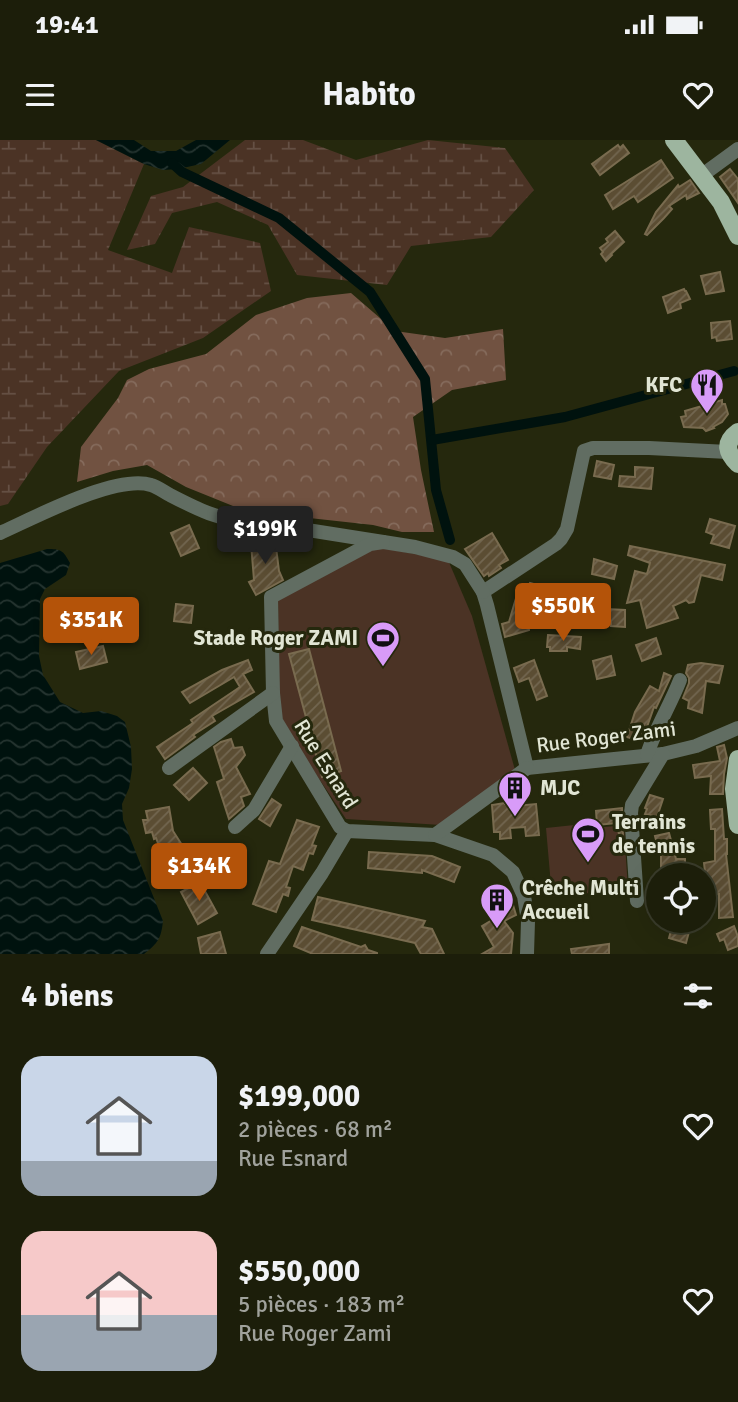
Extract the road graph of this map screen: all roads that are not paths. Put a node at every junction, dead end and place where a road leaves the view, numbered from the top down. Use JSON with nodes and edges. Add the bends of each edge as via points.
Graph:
{"nodes":[{"id":1,"x":674,"y":140,"type":"edge"},
{"id":2,"x":738,"y":149,"type":"edge"},
{"id":3,"x":701,"y":176,"type":"junction"},
{"id":4,"x":738,"y":236,"type":"edge"},
{"id":5,"x":736,"y":448,"type":"edge"},
{"id":6,"x":0,"y":533,"type":"edge"},
{"id":7,"x":383,"y":541,"type":"junction"},
{"id":8,"x":483,"y":592,"type":"junction"},
{"id":9,"x":680,"y":680,"type":"dead end"},
{"id":10,"x":272,"y":693,"type":"junction"},
{"id":11,"x":738,"y":729,"type":"edge"},
{"id":12,"x":292,"y":746,"type":"junction"},
{"id":13,"x":663,"y":754,"type":"junction"},
{"id":14,"x":647,"y":755,"type":"junction"},
{"id":15,"x":738,"y":758,"type":"edge"},
{"id":16,"x":169,"y":768,"type":"dead end"},
{"id":17,"x":527,"y":768,"type":"junction"},
{"id":18,"x":738,"y":825,"type":"edge"},
{"id":19,"x":235,"y":827,"type":"dead end"},
{"id":20,"x":347,"y":831,"type":"junction"},
{"id":21,"x":435,"y":835,"type":"junction"},
{"id":22,"x":637,"y":901,"type":"dead end"},
{"id":23,"x":267,"y":954,"type":"edge"},
{"id":24,"x":527,"y":954,"type":"edge"}],
"edges":[{"from":1,"to":3,"type":"main road"},
{"from":2,"to":3,"type":"street"},
{"from":3,"to":4,"type":"main road"},
{"from":5,"to":8,"type":"street","via":[[587,449],[561,539]]},
{"from":6,"to":7,"type":"street","name":"Rue Roger Zami","via":[[101,489],[132,483],[151,485],[234,522]]},
{"from":7,"to":8,"type":"street","name":"Rue Roger Zami","via":[[453,557],[465,564]]},
{"from":7,"to":10,"type":"street","name":"Rue Esnard","via":[[271,597]]},
{"from":8,"to":17,"type":"street","name":"Rue Roger Zami"},
{"from":9,"to":14,"type":"street"},
{"from":10,"to":12,"type":"street","name":"Rue Esnard","via":[[276,722]]},
{"from":10,"to":16,"type":"street"},
{"from":11,"to":13,"type":"street","name":"Rue Roger Zami"},
{"from":12,"to":19,"type":"street","via":[[254,810]]},
{"from":12,"to":20,"type":"street","name":"Rue Esnard","via":[[337,823]]},
{"from":13,"to":14,"type":"street","name":"Rue Roger Zami"},
{"from":13,"to":22,"type":"street","via":[[632,805]]},
{"from":14,"to":17,"type":"street","name":"Rue Roger Zami"},
{"from":15,"to":18,"type":"main road","via":[[734,789]]},
{"from":17,"to":21,"type":"street"},
{"from":20,"to":21,"type":"street","name":"Rue Esnard"},
{"from":20,"to":23,"type":"street"},
{"from":21,"to":24,"type":"street","name":"Rue Esnard","via":[[493,855],[513,872],[526,908]]}]}
